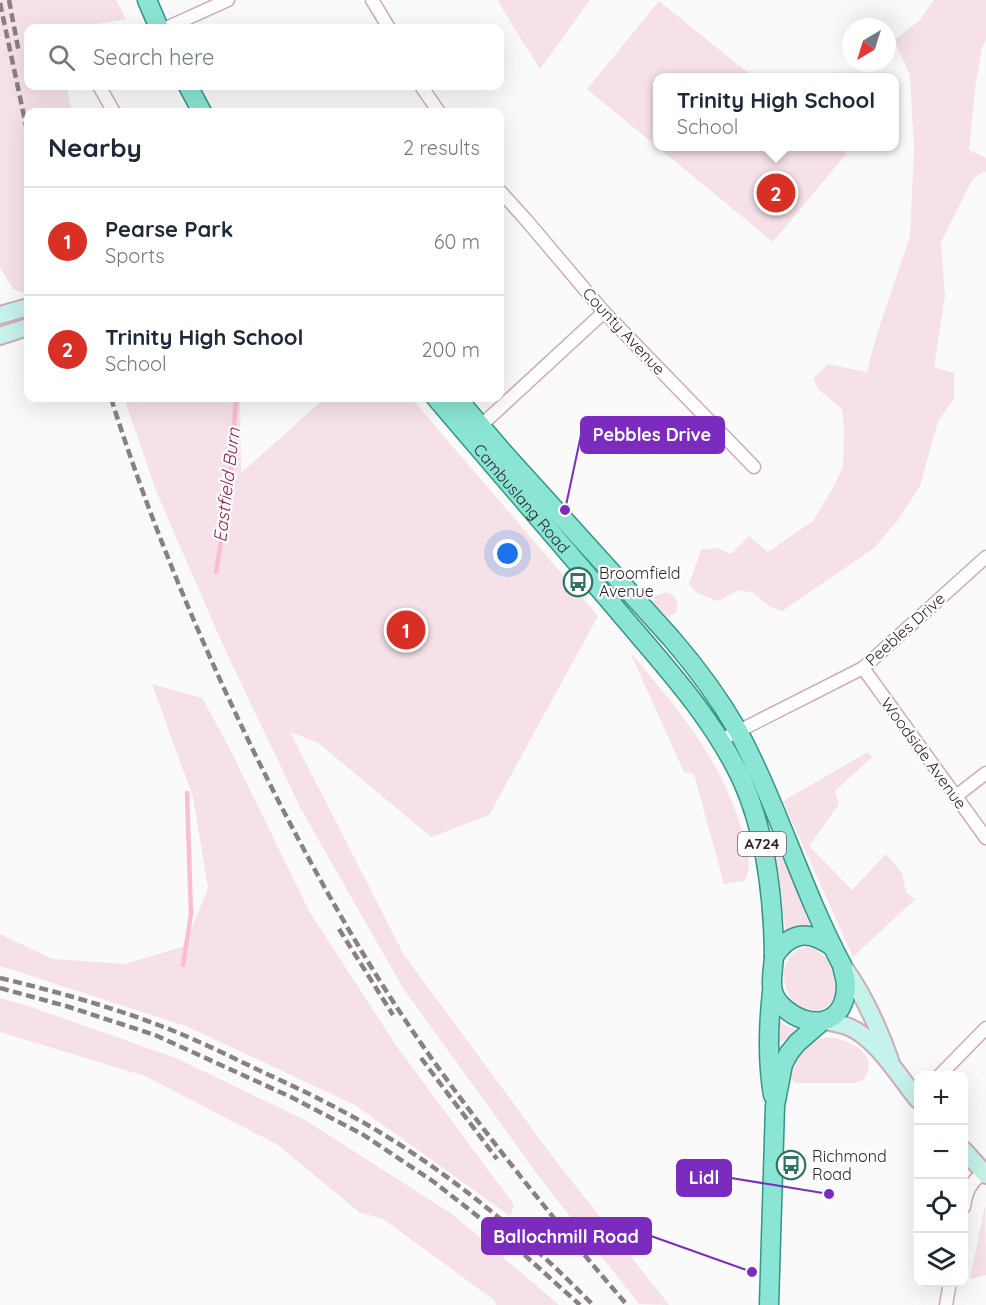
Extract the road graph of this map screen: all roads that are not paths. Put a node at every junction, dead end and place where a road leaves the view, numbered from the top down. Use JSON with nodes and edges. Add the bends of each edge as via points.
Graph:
{"nodes":[{"id":1,"x":147,"y":0,"type":"edge"},
{"id":2,"x":228,"y":0,"type":"edge"},
{"id":3,"x":372,"y":0,"type":"edge"},
{"id":4,"x":157,"y":24,"type":"edge"},
{"id":5,"x":175,"y":24,"type":"edge"},
{"id":6,"x":387,"y":24,"type":"edge"},
{"id":7,"x":101,"y":90,"type":"edge"},
{"id":8,"x":190,"y":90,"type":"edge"},
{"id":9,"x":424,"y":90,"type":"edge"},
{"id":10,"x":112,"y":108,"type":"edge"},
{"id":11,"x":200,"y":108,"type":"edge"},
{"id":12,"x":436,"y":108,"type":"edge"},
{"id":13,"x":504,"y":195,"type":"edge"},
{"id":14,"x":24,"y":308,"type":"edge"},
{"id":15,"x":604,"y":312,"type":"junction"},
{"id":16,"x":0,"y":315,"type":"edge"},
{"id":17,"x":24,"y":328,"type":"edge"},
{"id":18,"x":0,"y":336,"type":"edge"},
{"id":19,"x":441,"y":402,"type":"edge"},
{"id":20,"x":459,"y":402,"type":"edge"},
{"id":21,"x":475,"y":431,"type":"junction"},
{"id":22,"x":754,"y":467,"type":"dead end"},
{"id":23,"x":986,"y":557,"type":"edge"},
{"id":24,"x":863,"y":668,"type":"junction"},
{"id":25,"x":738,"y":731,"type":"junction"},
{"id":26,"x":721,"y":740,"type":"junction"},
{"id":27,"x":986,"y":773,"type":"edge"},
{"id":28,"x":955,"y":796,"type":"junction"},
{"id":29,"x":986,"y":838,"type":"edge"},
{"id":30,"x":833,"y":947,"type":"junction"},
{"id":31,"x":774,"y":956,"type":"junction"},
{"id":32,"x":842,"y":965,"type":"junction"},
{"id":33,"x":772,"y":992,"type":"junction"},
{"id":34,"x":823,"y":1022,"type":"junction"},
{"id":35,"x":986,"y":1028,"type":"edge"},
{"id":36,"x":891,"y":1064,"type":"junction"},
{"id":37,"x":944,"y":1071,"type":"edge"},
{"id":38,"x":914,"y":1093,"type":"edge"},
{"id":39,"x":775,"y":1106,"type":"junction"},
{"id":40,"x":968,"y":1155,"type":"edge"},
{"id":41,"x":985,"y":1174,"type":"edge"},
{"id":42,"x":968,"y":1188,"type":"edge"},
{"id":43,"x":949,"y":1287,"type":"edge"},
{"id":44,"x":769,"y":1305,"type":"edge"},
{"id":45,"x":946,"y":1305,"type":"edge"}],
"edges":[{"from":1,"to":4,"type":"main road"},
{"from":2,"to":5,"type":"street"},
{"from":3,"to":6,"type":"street"},
{"from":7,"to":10,"type":"street"},
{"from":8,"to":11,"type":"main road"},
{"from":9,"to":12,"type":"street"},
{"from":13,"to":15,"type":"street","name":"County Avenue"},
{"from":14,"to":16,"type":"main road"},
{"from":15,"to":21,"type":"street"},
{"from":15,"to":22,"type":"street","name":"County Avenue"},
{"from":17,"to":18,"type":"main road"},
{"from":19,"to":21,"type":"main road","name":"Cambuslang Road","number":"A724"},
{"from":20,"to":21,"type":"main road","number":"A724"},
{"from":21,"to":25,"type":"main road","number":"A724","via":[[683,652]]},
{"from":21,"to":26,"type":"main road","name":"Cambuslang Road","number":"A724","via":[[668,668]]},
{"from":23,"to":24,"type":"street","name":"Peebles Drive"},
{"from":24,"to":25,"type":"street","name":"Peebles Drive"},
{"from":24,"to":28,"type":"street","name":"Woodside Avenue"},
{"from":25,"to":26,"type":"street","name":"Peebles Drive"},
{"from":25,"to":30,"type":"main road","number":"A724"},
{"from":26,"to":31,"type":"main road","number":"A724","via":[[756,817],[768,881]]},
{"from":27,"to":28,"type":"street"},
{"from":28,"to":29,"type":"street","name":"Woodside Avenue"},
{"from":30,"to":31,"type":"main road","via":[[807,935],[792,938]]},
{"from":30,"to":32,"type":"main road"},
{"from":31,"to":33,"type":"main road"},
{"from":32,"to":34,"type":"main road","via":[[846,982],[843,1002]]},
{"from":32,"to":36,"type":"main road","via":[[878,1026]]},
{"from":33,"to":34,"type":"main road","via":[[779,1004],[798,1018]]},
{"from":33,"to":39,"type":"main road","via":[[768,1067]]},
{"from":34,"to":36,"type":"main road","via":[[860,1033]]},
{"from":34,"to":39,"type":"main road","via":[[789,1053]]},
{"from":35,"to":37,"type":"street"},
{"from":36,"to":38,"type":"main road"},
{"from":39,"to":44,"type":"main road"},
{"from":40,"to":41,"type":"main road"},
{"from":41,"to":42,"type":"street"},
{"from":43,"to":45,"type":"street"}]}
